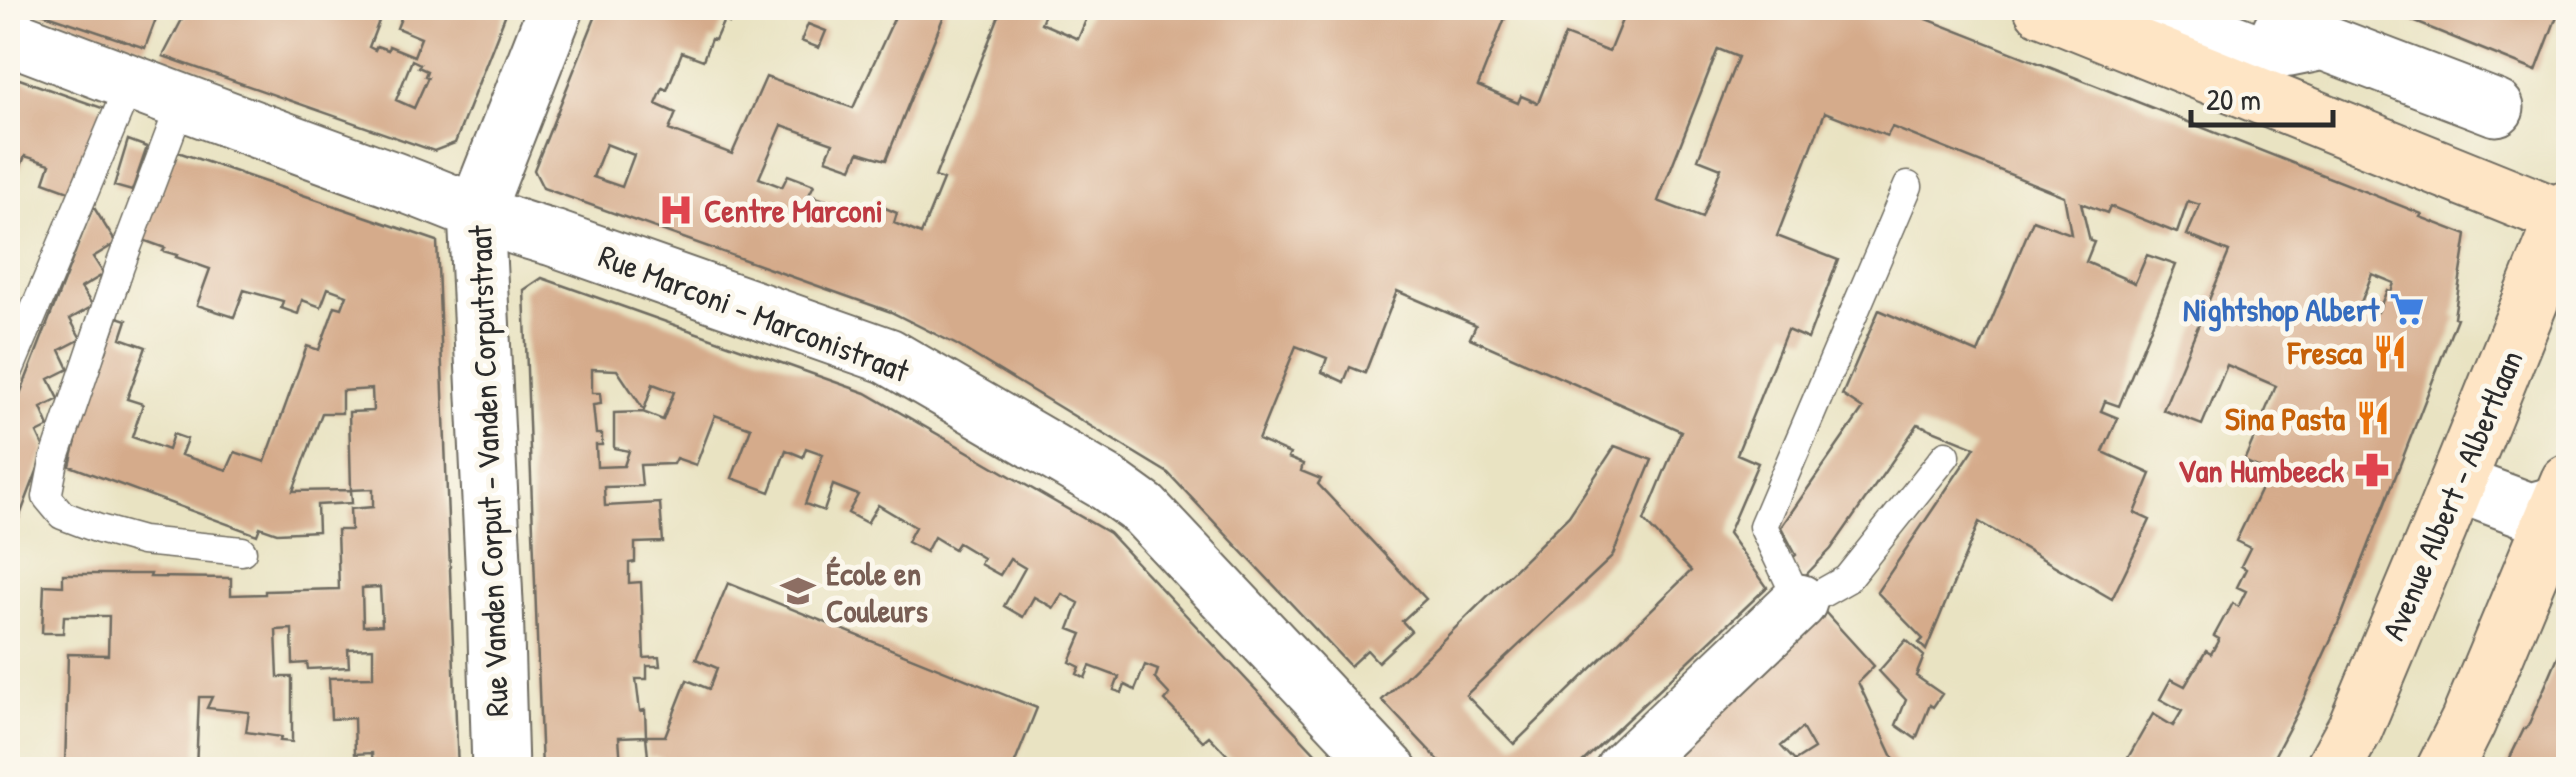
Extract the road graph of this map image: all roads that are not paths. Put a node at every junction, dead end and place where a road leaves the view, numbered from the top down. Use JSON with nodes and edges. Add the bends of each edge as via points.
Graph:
{"nodes":[{"id":1,"x":556,"y":8,"type":"edge"},
{"id":2,"x":2151,"y":8,"type":"edge"},
{"id":3,"x":2077,"y":14,"type":"edge"},
{"id":4,"x":2305,"y":32,"type":"edge"},
{"id":5,"x":8,"y":36,"type":"edge"},
{"id":6,"x":130,"y":83,"type":"junction"},
{"id":7,"x":2483,"y":94,"type":"dead end"},
{"id":8,"x":182,"y":104,"type":"junction"},
{"id":9,"x":1908,"y":186,"type":"dead end"},
{"id":10,"x":476,"y":212,"type":"junction"},
{"id":11,"x":2567,"y":215,"type":"edge"},
{"id":12,"x":8,"y":373,"type":"edge"},
{"id":13,"x":1946,"y":455,"type":"dead end"},
{"id":14,"x":2457,"y":484,"type":"junction"},
{"id":15,"x":2566,"y":497,"type":"edge"},
{"id":16,"x":242,"y":551,"type":"dead end"},
{"id":17,"x":1799,"y":602,"type":"junction"},
{"id":18,"x":500,"y":770,"type":"edge"},
{"id":19,"x":1389,"y":770,"type":"edge"},
{"id":20,"x":1623,"y":770,"type":"edge"},
{"id":21,"x":2332,"y":770,"type":"edge"},
{"id":22,"x":2444,"y":770,"type":"edge"}],
"edges":[{"from":1,"to":10,"type":"street","name":"Rue Vanden Corput - Vanden Corputstraat"},
{"from":2,"to":4,"type":"street","via":[[2260,53]]},
{"from":3,"to":11,"type":"main road"},
{"from":4,"to":7,"type":"street"},
{"from":5,"to":6,"type":"street","name":"Rue Marconi - Marconistraat"},
{"from":6,"to":8,"type":"street","name":"Rue Marconi - Marconistraat"},
{"from":6,"to":12,"type":"lane"},
{"from":8,"to":10,"type":"street","name":"Rue Marconi - Marconistraat"},
{"from":8,"to":16,"type":"lane","via":[[96,337],[47,497],[62,515],[99,530]]},
{"from":9,"to":17,"type":"lane","via":[[1763,526]]},
{"from":10,"to":18,"type":"street","name":"Rue Vanden Corput - Vanden Corputstraat"},
{"from":10,"to":19,"type":"street","name":"Rue Marconi - Marconistraat","via":[[888,356],[1108,484],[1144,510]]},
{"from":11,"to":14,"type":"main road","name":"Avenue Albert - Albertlaan"},
{"from":13,"to":17,"type":"lane","via":[[1847,579]]},
{"from":14,"to":15,"type":"street","via":[[2530,511]]},
{"from":14,"to":21,"type":"main road","name":"Avenue Albert - Albertlaan"},
{"from":15,"to":22,"type":"main road"},
{"from":17,"to":20,"type":"street"}]}
